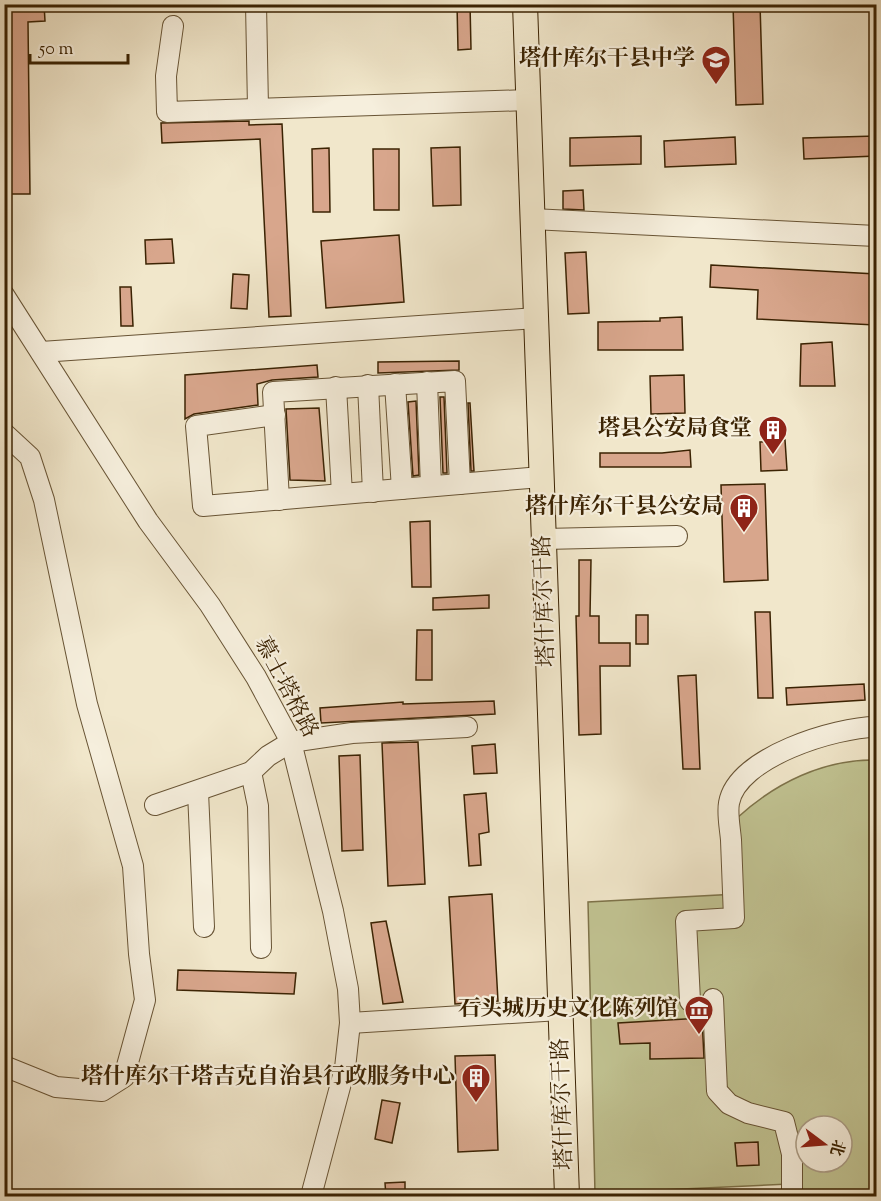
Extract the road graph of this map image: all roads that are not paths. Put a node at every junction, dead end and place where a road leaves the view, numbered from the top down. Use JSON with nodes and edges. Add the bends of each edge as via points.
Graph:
{"nodes":[{"id":1,"x":256,"y":4,"type":"edge"},
{"id":2,"x":525,"y":4,"type":"edge"},
{"id":3,"x":173,"y":26,"type":"dead end"},
{"id":4,"x":528,"y":100,"type":"junction"},
{"id":5,"x":258,"y":108,"type":"junction"},
{"id":6,"x":532,"y":219,"type":"junction"},
{"id":7,"x":876,"y":236,"type":"edge"},
{"id":8,"x":4,"y":295,"type":"edge"},
{"id":9,"x":536,"y":318,"type":"junction"},
{"id":10,"x":41,"y":352,"type":"junction"},
{"id":11,"x":427,"y":382,"type":"junction"},
{"id":12,"x":394,"y":384,"type":"junction"},
{"id":13,"x":368,"y":385,"type":"junction"},
{"id":14,"x":336,"y":387,"type":"junction"},
{"id":15,"x":276,"y":416,"type":"junction"},
{"id":16,"x":4,"y":433,"type":"edge"},
{"id":17,"x":541,"y":477,"type":"junction"},
{"id":18,"x":460,"y":484,"type":"junction"},
{"id":19,"x":431,"y":486,"type":"junction"},
{"id":20,"x":402,"y":489,"type":"junction"},
{"id":21,"x":373,"y":492,"type":"junction"},
{"id":22,"x":342,"y":494,"type":"junction"},
{"id":23,"x":279,"y":500,"type":"junction"},
{"id":24,"x":677,"y":536,"type":"dead end"},
{"id":25,"x":543,"y":539,"type":"junction"},
{"id":26,"x":467,"y":727,"type":"dead end"},
{"id":27,"x":876,"y":727,"type":"edge"},
{"id":28,"x":291,"y":742,"type":"junction"},
{"id":29,"x":251,"y":772,"type":"junction"},
{"id":30,"x":198,"y":792,"type":"junction"},
{"id":31,"x":156,"y":805,"type":"dead end"},
{"id":32,"x":204,"y":927,"type":"dead end"},
{"id":33,"x":261,"y":948,"type":"dead end"},
{"id":34,"x":713,"y":999,"type":"dead end"},
{"id":35,"x":690,"y":1001,"type":"dead end"},
{"id":36,"x":560,"y":1010,"type":"junction"},
{"id":37,"x":350,"y":1023,"type":"junction"},
{"id":38,"x":4,"y":1066,"type":"edge"},
{"id":39,"x":311,"y":1197,"type":"edge"},
{"id":40,"x":567,"y":1197,"type":"edge"},
{"id":41,"x":792,"y":1197,"type":"edge"}],
"edges":[{"from":1,"to":5,"type":"street"},
{"from":2,"to":4,"type":"main road","name":"塔什库尔干路"},
{"from":3,"to":5,"type":"street","via":[[166,76],[167,112]]},
{"from":4,"to":5,"type":"street"},
{"from":4,"to":6,"type":"main road","name":"塔什库尔干路"},
{"from":6,"to":7,"type":"street"},
{"from":6,"to":9,"type":"main road","name":"塔什库尔干路"},
{"from":8,"to":10,"type":"street","name":"慕士塔格路"},
{"from":9,"to":10,"type":"street"},
{"from":9,"to":17,"type":"main road","name":"塔什库尔干路"},
{"from":10,"to":28,"type":"street","name":"慕士塔格路","via":[[148,521],[210,605]]},
{"from":11,"to":12,"type":"street"},
{"from":11,"to":18,"type":"street","via":[[455,381]]},
{"from":11,"to":19,"type":"street"},
{"from":12,"to":13,"type":"street"},
{"from":12,"to":20,"type":"street"},
{"from":13,"to":14,"type":"street"},
{"from":13,"to":21,"type":"street"},
{"from":14,"to":15,"type":"street","via":[[273,392]]},
{"from":14,"to":22,"type":"street"},
{"from":15,"to":23,"type":"street"},
{"from":15,"to":23,"type":"street","via":[[196,426],[203,506]]},
{"from":16,"to":38,"type":"street","via":[[30,457],[44,500],[87,704],[134,866],[145,1000],[124,1077],[102,1091],[56,1087]]},
{"from":17,"to":18,"type":"street"},
{"from":17,"to":25,"type":"main road","name":"塔什库尔干路"},
{"from":18,"to":19,"type":"street"},
{"from":19,"to":20,"type":"street"},
{"from":20,"to":21,"type":"street"},
{"from":21,"to":22,"type":"street"},
{"from":22,"to":23,"type":"street"},
{"from":24,"to":25,"type":"street"},
{"from":25,"to":36,"type":"main road","name":"塔什库尔干路"},
{"from":26,"to":28,"type":"street","via":[[352,733]]},
{"from":27,"to":35,"type":"street","via":[[856,727],[782,752],[735,785],[729,803],[734,918],[686,921]]},
{"from":28,"to":29,"type":"street"},
{"from":28,"to":37,"type":"street","name":"慕士塔格路","via":[[333,911],[348,989]]},
{"from":29,"to":30,"type":"street"},
{"from":29,"to":33,"type":"street","via":[[258,806]]},
{"from":30,"to":31,"type":"street"},
{"from":30,"to":32,"type":"street"},
{"from":34,"to":41,"type":"street","via":[[717,1091],[729,1104],[748,1113],[784,1122],[792,1154]]},
{"from":36,"to":37,"type":"street"},
{"from":36,"to":40,"type":"main road","name":"塔什库尔干路"},
{"from":37,"to":39,"type":"street","name":"慕士塔格路","via":[[345,1068]]}]}
